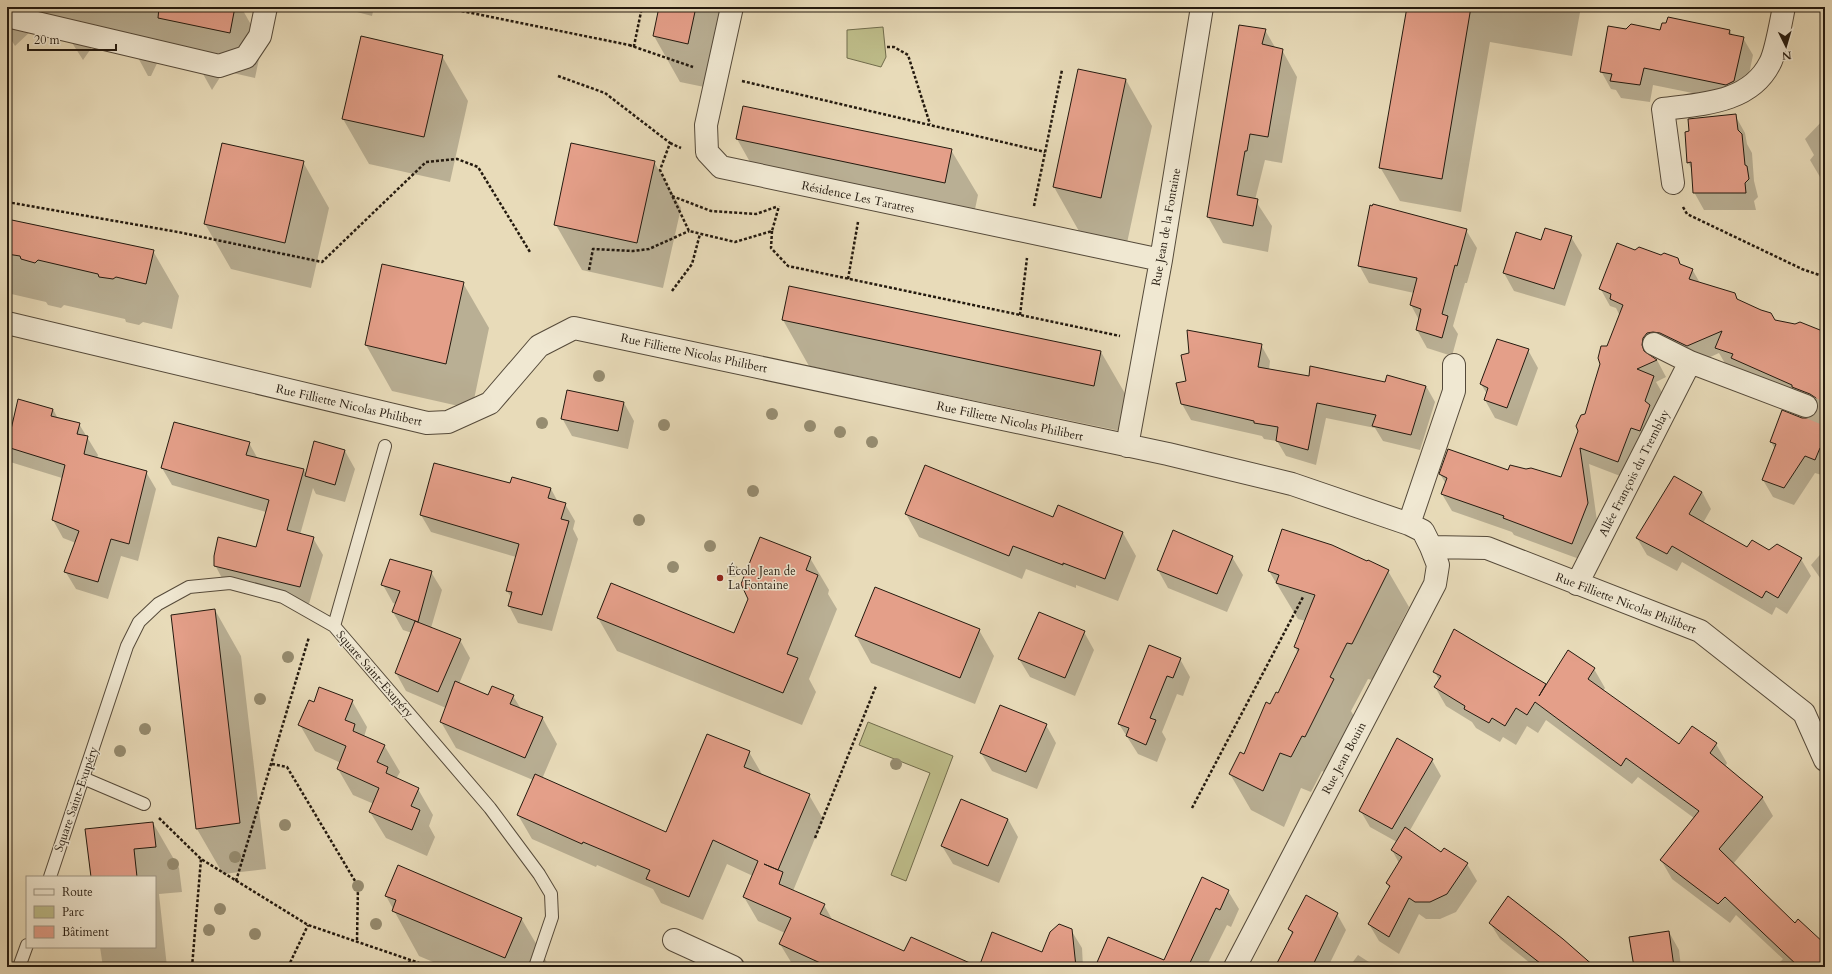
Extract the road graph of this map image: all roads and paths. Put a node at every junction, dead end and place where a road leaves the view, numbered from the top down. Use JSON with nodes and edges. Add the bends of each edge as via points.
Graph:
{"nodes":[{"id":1,"x":266,"y":7,"type":"edge"},
{"id":2,"x":442,"y":7,"type":"edge"},
{"id":3,"x":642,"y":7,"type":"edge"},
{"id":4,"x":732,"y":7,"type":"edge"},
{"id":5,"x":1202,"y":7,"type":"edge"},
{"id":6,"x":1784,"y":7,"type":"edge"},
{"id":7,"x":7,"y":16,"type":"edge"},
{"id":8,"x":629,"y":45,"type":"junction"},
{"id":9,"x":886,"y":47,"type":"dead end"},
{"id":10,"x":1062,"y":70,"type":"dead end"},
{"id":11,"x":717,"y":75,"type":"junction"},
{"id":12,"x":558,"y":76,"type":"dead end"},
{"id":13,"x":931,"y":125,"type":"junction"},
{"id":14,"x":1045,"y":152,"type":"junction"},
{"id":15,"x":786,"y":182,"type":"junction"},
{"id":16,"x":1673,"y":183,"type":"joint"},
{"id":17,"x":672,"y":196,"type":"junction"},
{"id":18,"x":862,"y":198,"type":"junction"},
{"id":19,"x":7,"y":202,"type":"edge"},
{"id":20,"x":779,"y":206,"type":"junction"},
{"id":21,"x":1033,"y":208,"type":"dead end"},
{"id":22,"x":689,"y":231,"type":"junction"},
{"id":23,"x":772,"y":231,"type":"junction"},
{"id":24,"x":1030,"y":233,"type":"junction"},
{"id":25,"x":700,"y":234,"type":"junction"},
{"id":26,"x":530,"y":252,"type":"dead end"},
{"id":27,"x":1161,"y":260,"type":"junction"},
{"id":28,"x":588,"y":270,"type":"dead end"},
{"id":29,"x":1825,"y":277,"type":"edge"},
{"id":30,"x":848,"y":279,"type":"junction"},
{"id":31,"x":672,"y":291,"type":"dead end"},
{"id":32,"x":1020,"y":315,"type":"junction"},
{"id":33,"x":7,"y":323,"type":"edge"},
{"id":34,"x":1146,"y":342,"type":"junction"},
{"id":35,"x":1654,"y":344,"type":"dead end"},
{"id":36,"x":1690,"y":362,"type":"junction"},
{"id":37,"x":1454,"y":365,"type":"dead end"},
{"id":38,"x":1806,"y":406,"type":"tunnel mouth"},
{"id":39,"x":385,"y":446,"type":"dead end"},
{"id":40,"x":1127,"y":446,"type":"junction"},
{"id":41,"x":1409,"y":524,"type":"junction"},
{"id":42,"x":1431,"y":547,"type":"junction"},
{"id":43,"x":1577,"y":584,"type":"junction"},
{"id":44,"x":1303,"y":597,"type":"dead end"},
{"id":45,"x":315,"y":615,"type":"junction"},
{"id":46,"x":334,"y":626,"type":"junction"},
{"id":47,"x":876,"y":686,"type":"dead end"},
{"id":48,"x":1825,"y":760,"type":"edge"},
{"id":49,"x":272,"y":764,"type":"junction"},
{"id":50,"x":83,"y":778,"type":"junction"},
{"id":51,"x":144,"y":804,"type":"joint"},
{"id":52,"x":1192,"y":808,"type":"dead end"},
{"id":53,"x":815,"y":838,"type":"dead end"},
{"id":54,"x":200,"y":859,"type":"junction"},
{"id":55,"x":50,"y":876,"type":"edge"},
{"id":56,"x":236,"y":881,"type":"junction"},
{"id":57,"x":308,"y":925,"type":"junction"},
{"id":58,"x":674,"y":940,"type":"dead end"},
{"id":59,"x":357,"y":941,"type":"junction"},
{"id":60,"x":26,"y":947,"type":"edge"},
{"id":61,"x":410,"y":960,"type":"junction"},
{"id":62,"x":19,"y":967,"type":"edge"},
{"id":63,"x":192,"y":967,"type":"edge"},
{"id":64,"x":288,"y":967,"type":"edge"},
{"id":65,"x":407,"y":967,"type":"edge"},
{"id":66,"x":431,"y":967,"type":"edge"},
{"id":67,"x":535,"y":967,"type":"edge"},
{"id":68,"x":733,"y":967,"type":"edge"},
{"id":69,"x":1235,"y":967,"type":"edge"}],
"edges":[{"from":1,"to":7,"type":"street","via":[[260,36],[246,57],[219,66]]},
{"from":2,"to":8,"type":"path"},
{"from":3,"to":8,"type":"path","via":[[634,46]]},
{"from":4,"to":11,"type":"street","name":"Résidence Les Taratres"},
{"from":5,"to":27,"type":"street","name":"Rue Jean de la Fontaine"},
{"from":6,"to":16,"type":"street","via":[[1771,63],[1757,82],[1738,95],[1712,102],[1663,109]]},
{"from":8,"to":11,"type":"path"},
{"from":9,"to":13,"type":"path","via":[[894,47],[908,55]]},
{"from":10,"to":14,"type":"path"},
{"from":11,"to":13,"type":"path"},
{"from":11,"to":15,"type":"street","name":"Résidence Les Taratres","via":[[706,125],[707,152],[721,167]]},
{"from":12,"to":17,"type":"path","via":[[605,93],[670,143],[660,170]]},
{"from":13,"to":14,"type":"path"},
{"from":14,"to":21,"type":"path"},
{"from":15,"to":18,"type":"street","name":"Résidence Les Taratres"},
{"from":15,"to":20,"type":"path"},
{"from":16,"to":29,"type":"path","via":[[1678,200],[1687,214],[1802,269]]},
{"from":17,"to":20,"type":"path","via":[[711,211],[756,214]]},
{"from":17,"to":22,"type":"path"},
{"from":18,"to":24,"type":"street","name":"Résidence Les Taratres"},
{"from":18,"to":30,"type":"path"},
{"from":19,"to":26,"type":"path","via":[[178,232],[322,262],[426,162],[457,159],[478,167]]},
{"from":20,"to":23,"type":"path"},
{"from":22,"to":25,"type":"path"},
{"from":22,"to":28,"type":"path","via":[[649,248],[634,251],[594,249]]},
{"from":23,"to":25,"type":"path","via":[[735,242]]},
{"from":23,"to":30,"type":"path","via":[[771,248],[788,266]]},
{"from":24,"to":27,"type":"street","name":"Résidence Les Taratres"},
{"from":24,"to":32,"type":"path"},
{"from":25,"to":31,"type":"path","via":[[692,264]]},
{"from":27,"to":34,"type":"street","name":"Rue Jean de la Fontaine"},
{"from":30,"to":32,"type":"path"},
{"from":32,"to":34,"type":"path"},
{"from":33,"to":40,"type":"street","name":"Rue Filliette Nicolas Philibert","via":[[427,424],[448,422],[490,403],[539,346],[574,328]]},
{"from":34,"to":40,"type":"street","name":"Rue Jean de la Fontaine"},
{"from":35,"to":36,"type":"street"},
{"from":36,"to":38,"type":"street"},
{"from":36,"to":43,"type":"street","name":"Allée François du Tremblay"},
{"from":37,"to":41,"type":"street","via":[[1454,391]]},
{"from":39,"to":46,"type":"lane"},
{"from":40,"to":41,"type":"street","name":"Rue Filliette Nicolas Philibert","via":[[1292,484]]},
{"from":41,"to":42,"type":"street","name":"Rue Filliette Nicolas Philibert","via":[[1423,531]]},
{"from":42,"to":43,"type":"street","name":"Rue Filliette Nicolas Philibert","via":[[1487,548]]},
{"from":42,"to":69,"type":"street","name":"Rue Jean Bouin","via":[[1438,565],[1436,584]]},
{"from":43,"to":48,"type":"street","name":"Rue Filliette Nicolas Philibert","via":[[1700,631],[1804,713]]},
{"from":44,"to":52,"type":"path"},
{"from":45,"to":46,"type":"lane","name":"Square Saint-Exupéry"},
{"from":45,"to":49,"type":"path"},
{"from":45,"to":50,"type":"lane","name":"Square Saint-Exupéry","via":[[283,597],[230,582],[189,587],[158,604],[139,622],[127,646]]},
{"from":46,"to":67,"type":"lane","name":"Square Saint-Exupéry","via":[[490,808],[551,894],[552,917]]},
{"from":47,"to":53,"type":"path"},
{"from":49,"to":56,"type":"path"},
{"from":49,"to":59,"type":"path","via":[[287,767],[358,886]]},
{"from":50,"to":51,"type":"lane"},
{"from":50,"to":55,"type":"lane","name":"Square Saint-Exupéry"},
{"from":51,"to":54,"type":"path"},
{"from":54,"to":56,"type":"path"},
{"from":54,"to":63,"type":"path"},
{"from":56,"to":57,"type":"path"},
{"from":57,"to":59,"type":"path"},
{"from":57,"to":64,"type":"path"},
{"from":58,"to":68,"type":"street"},
{"from":59,"to":61,"type":"path"},
{"from":60,"to":62,"type":"lane"},
{"from":61,"to":65,"type":"path"},
{"from":61,"to":66,"type":"path"}]}
